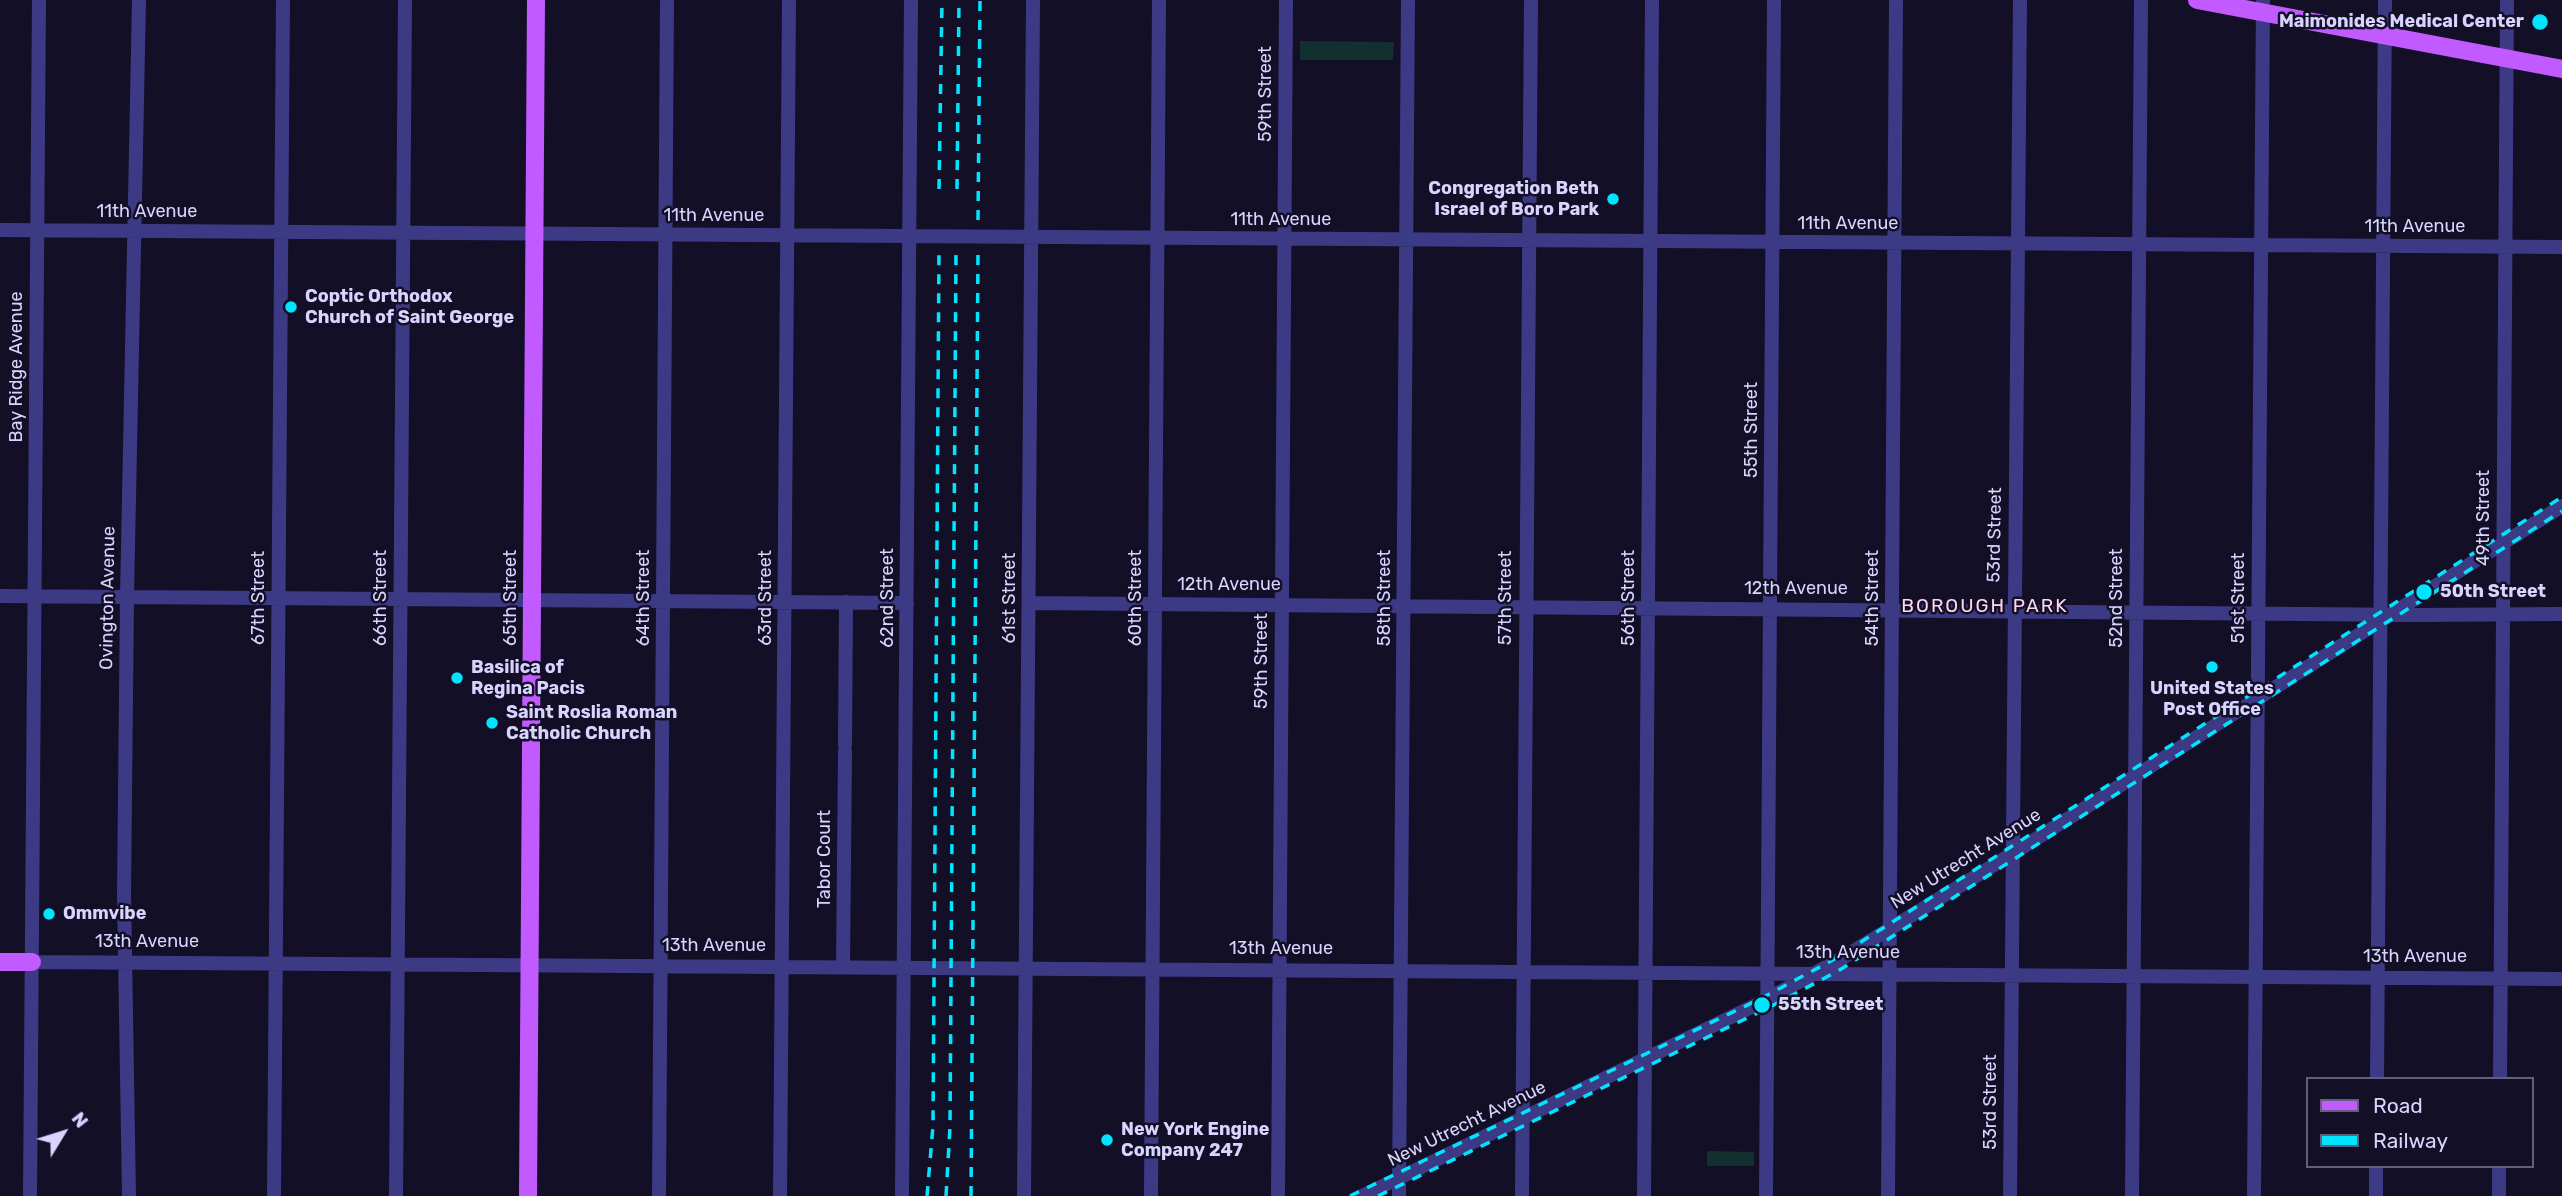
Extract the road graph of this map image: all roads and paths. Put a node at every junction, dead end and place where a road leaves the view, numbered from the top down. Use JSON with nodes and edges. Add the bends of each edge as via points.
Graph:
{"nodes":[{"id":1,"x":39,"y":0,"type":"edge"},
{"id":2,"x":139,"y":0,"type":"edge"},
{"id":3,"x":283,"y":0,"type":"edge"},
{"id":4,"x":405,"y":0,"type":"edge"},
{"id":5,"x":536,"y":0,"type":"edge"},
{"id":6,"x":667,"y":0,"type":"edge"},
{"id":7,"x":789,"y":0,"type":"edge"},
{"id":8,"x":911,"y":0,"type":"edge"},
{"id":9,"x":1033,"y":0,"type":"edge"},
{"id":10,"x":1159,"y":0,"type":"edge"},
{"id":11,"x":1286,"y":0,"type":"edge"},
{"id":12,"x":1408,"y":0,"type":"edge"},
{"id":13,"x":1531,"y":0,"type":"edge"},
{"id":14,"x":1652,"y":0,"type":"edge"},
{"id":15,"x":1774,"y":0,"type":"edge"},
{"id":16,"x":1896,"y":0,"type":"edge"},
{"id":17,"x":2020,"y":0,"type":"edge"},
{"id":18,"x":2141,"y":0,"type":"edge"},
{"id":19,"x":2197,"y":0,"type":"edge"},
{"id":20,"x":2385,"y":0,"type":"edge"},
{"id":21,"x":2507,"y":0,"type":"edge"},
{"id":22,"x":2263,"y":6,"type":"edge"},
{"id":23,"x":2384,"y":36,"type":"junction"},
{"id":24,"x":2506,"y":59,"type":"junction"},
{"id":25,"x":2562,"y":69,"type":"edge"},
{"id":26,"x":0,"y":230,"type":"edge"},
{"id":27,"x":37,"y":231,"type":"junction"},
{"id":28,"x":135,"y":231,"type":"junction"},
{"id":29,"x":281,"y":232,"type":"junction"},
{"id":30,"x":403,"y":233,"type":"junction"},
{"id":31,"x":534,"y":234,"type":"junction"},
{"id":32,"x":666,"y":235,"type":"junction"},
{"id":33,"x":787,"y":236,"type":"junction"},
{"id":34,"x":909,"y":236,"type":"junction"},
{"id":35,"x":1031,"y":237,"type":"junction"},
{"id":36,"x":1158,"y":238,"type":"junction"},
{"id":37,"x":1284,"y":239,"type":"junction"},
{"id":38,"x":1407,"y":239,"type":"junction"},
{"id":39,"x":1651,"y":240,"type":"junction"},
{"id":40,"x":1529,"y":241,"type":"junction"},
{"id":41,"x":1773,"y":242,"type":"junction"},
{"id":42,"x":1895,"y":243,"type":"junction"},
{"id":43,"x":2018,"y":243,"type":"junction"},
{"id":44,"x":2139,"y":245,"type":"junction"},
{"id":45,"x":2261,"y":246,"type":"junction"},
{"id":46,"x":2507,"y":246,"type":"junction"},
{"id":47,"x":2383,"y":247,"type":"junction"},
{"id":48,"x":2562,"y":247,"type":"edge"},
{"id":49,"x":2562,"y":506,"type":"edge"},
{"id":50,"x":2503,"y":544,"type":"junction"},
{"id":51,"x":0,"y":596,"type":"edge"},
{"id":52,"x":35,"y":596,"type":"junction"},
{"id":53,"x":127,"y":597,"type":"junction"},
{"id":54,"x":279,"y":598,"type":"junction"},
{"id":55,"x":401,"y":599,"type":"junction"},
{"id":56,"x":532,"y":600,"type":"junction"},
{"id":57,"x":663,"y":600,"type":"junction"},
{"id":58,"x":785,"y":601,"type":"junction"},
{"id":59,"x":846,"y":602,"type":"junction"},
{"id":60,"x":907,"y":603,"type":"junction"},
{"id":61,"x":1030,"y":603,"type":"junction"},
{"id":62,"x":1155,"y":604,"type":"junction"},
{"id":63,"x":1281,"y":605,"type":"junction"},
{"id":64,"x":1404,"y":606,"type":"junction"},
{"id":65,"x":1525,"y":607,"type":"junction"},
{"id":66,"x":1648,"y":607,"type":"junction"},
{"id":67,"x":1770,"y":608,"type":"junction"},
{"id":68,"x":1892,"y":609,"type":"junction"},
{"id":69,"x":2014,"y":610,"type":"junction"},
{"id":70,"x":2136,"y":611,"type":"junction"},
{"id":71,"x":2258,"y":612,"type":"junction"},
{"id":72,"x":2503,"y":613,"type":"junction"},
{"id":73,"x":2562,"y":614,"type":"edge"},
{"id":74,"x":2385,"y":617,"type":"junction"},
{"id":75,"x":2257,"y":699,"type":"junction"},
{"id":76,"x":2135,"y":775,"type":"junction"},
{"id":77,"x":2012,"y":854,"type":"junction"},
{"id":78,"x":1890,"y":929,"type":"junction"},
{"id":79,"x":0,"y":962,"type":"edge"},
{"id":80,"x":32,"y":962,"type":"junction"},
{"id":81,"x":124,"y":963,"type":"junction"},
{"id":82,"x":276,"y":964,"type":"junction"},
{"id":83,"x":398,"y":965,"type":"junction"},
{"id":84,"x":529,"y":965,"type":"junction"},
{"id":85,"x":660,"y":966,"type":"junction"},
{"id":86,"x":782,"y":967,"type":"junction"},
{"id":87,"x":843,"y":967,"type":"junction"},
{"id":88,"x":904,"y":968,"type":"junction"},
{"id":89,"x":1026,"y":969,"type":"junction"},
{"id":90,"x":1153,"y":970,"type":"junction"},
{"id":91,"x":1279,"y":971,"type":"junction"},
{"id":92,"x":1401,"y":971,"type":"junction"},
{"id":93,"x":1523,"y":972,"type":"junction"},
{"id":94,"x":1645,"y":973,"type":"junction"},
{"id":95,"x":1767,"y":973,"type":"junction"},
{"id":96,"x":1814,"y":973,"type":"junction"},
{"id":97,"x":1890,"y":974,"type":"junction"},
{"id":98,"x":2011,"y":975,"type":"junction"},
{"id":99,"x":2134,"y":976,"type":"junction"},
{"id":100,"x":2257,"y":977,"type":"junction"},
{"id":101,"x":2378,"y":978,"type":"junction"},
{"id":102,"x":2500,"y":978,"type":"junction"},
{"id":103,"x":2562,"y":979,"type":"edge"},
{"id":104,"x":1767,"y":999,"type":"junction"},
{"id":105,"x":1644,"y":1059,"type":"junction"},
{"id":106,"x":2377,"y":1077,"type":"edge"},
{"id":107,"x":2500,"y":1077,"type":"edge"},
{"id":108,"x":1522,"y":1118,"type":"junction"},
{"id":109,"x":2376,"y":1168,"type":"edge"},
{"id":110,"x":2499,"y":1168,"type":"edge"},
{"id":111,"x":1400,"y":1178,"type":"junction"},
{"id":112,"x":30,"y":1196,"type":"edge"},
{"id":113,"x":129,"y":1196,"type":"edge"},
{"id":114,"x":274,"y":1196,"type":"edge"},
{"id":115,"x":396,"y":1196,"type":"edge"},
{"id":116,"x":528,"y":1196,"type":"edge"},
{"id":117,"x":659,"y":1196,"type":"edge"},
{"id":118,"x":780,"y":1196,"type":"edge"},
{"id":119,"x":902,"y":1196,"type":"edge"},
{"id":120,"x":1024,"y":1196,"type":"edge"},
{"id":121,"x":1151,"y":1196,"type":"edge"},
{"id":122,"x":1278,"y":1196,"type":"edge"},
{"id":123,"x":1362,"y":1196,"type":"edge"},
{"id":124,"x":1399,"y":1196,"type":"edge"},
{"id":125,"x":1522,"y":1196,"type":"edge"},
{"id":126,"x":1644,"y":1196,"type":"edge"},
{"id":127,"x":1766,"y":1196,"type":"edge"},
{"id":128,"x":1888,"y":1196,"type":"edge"},
{"id":129,"x":2010,"y":1196,"type":"edge"},
{"id":130,"x":2132,"y":1196,"type":"edge"},
{"id":131,"x":2254,"y":1196,"type":"edge"},
{"id":132,"x":2376,"y":1196,"type":"edge"},
{"id":133,"x":2499,"y":1196,"type":"edge"}],
"edges":[{"from":1,"to":27,"type":"street","name":"Bay Ridge Avenue"},
{"from":2,"to":28,"type":"street","name":"Ovington Avenue"},
{"from":3,"to":29,"type":"street","name":"67th Street"},
{"from":4,"to":30,"type":"street","name":"66th Street"},
{"from":5,"to":31,"type":"main road","name":"65th Street"},
{"from":6,"to":32,"type":"street","name":"64th Street"},
{"from":7,"to":33,"type":"street","name":"63rd Street"},
{"from":8,"to":34,"type":"street","name":"62nd Street"},
{"from":9,"to":35,"type":"street","name":"61st Street"},
{"from":10,"to":36,"type":"street","name":"60th Street"},
{"from":11,"to":37,"type":"street","name":"59th Street"},
{"from":12,"to":38,"type":"street","name":"58th Street"},
{"from":13,"to":40,"type":"street","name":"57th Street"},
{"from":14,"to":39,"type":"street","name":"56th Street"},
{"from":15,"to":41,"type":"street","name":"55th Street"},
{"from":16,"to":42,"type":"street","name":"54th Street"},
{"from":17,"to":43,"type":"street","name":"53rd Street"},
{"from":18,"to":44,"type":"street","name":"52nd Street"},
{"from":19,"to":22,"type":"main road"},
{"from":20,"to":23,"type":"street"},
{"from":21,"to":24,"type":"street","name":"49th Street"},
{"from":22,"to":23,"type":"main road"},
{"from":22,"to":45,"type":"street","name":"51st Street"},
{"from":23,"to":24,"type":"main road"},
{"from":23,"to":47,"type":"street"},
{"from":24,"to":25,"type":"main road"},
{"from":24,"to":46,"type":"street","name":"49th Street"},
{"from":26,"to":27,"type":"street","name":"11th Avenue"},
{"from":27,"to":28,"type":"street","name":"11th Avenue"},
{"from":27,"to":52,"type":"street","name":"Bay Ridge Avenue"},
{"from":28,"to":29,"type":"street","name":"11th Avenue"},
{"from":28,"to":53,"type":"street","name":"Ovington Avenue"},
{"from":29,"to":30,"type":"street","name":"11th Avenue"},
{"from":29,"to":54,"type":"street","name":"67th Street"},
{"from":30,"to":31,"type":"street","name":"11th Avenue"},
{"from":30,"to":55,"type":"street","name":"66th Street"},
{"from":31,"to":32,"type":"street","name":"11th Avenue"},
{"from":31,"to":56,"type":"main road","name":"65th Street"},
{"from":32,"to":33,"type":"street","name":"11th Avenue"},
{"from":32,"to":57,"type":"street","name":"64th Street"},
{"from":33,"to":34,"type":"street","name":"11th Avenue"},
{"from":33,"to":58,"type":"street","name":"63rd Street"},
{"from":34,"to":35,"type":"street","name":"11th Avenue"},
{"from":34,"to":60,"type":"street","name":"62nd Street"},
{"from":35,"to":36,"type":"street","name":"11th Avenue"},
{"from":35,"to":61,"type":"street","name":"61st Street"},
{"from":36,"to":37,"type":"street","name":"11th Avenue"},
{"from":36,"to":62,"type":"street","name":"60th Street"},
{"from":37,"to":38,"type":"street","name":"11th Avenue"},
{"from":37,"to":63,"type":"street","name":"59th Street"},
{"from":38,"to":40,"type":"street","name":"11th Avenue"},
{"from":38,"to":64,"type":"street","name":"58th Street"},
{"from":39,"to":40,"type":"street","name":"11th Avenue"},
{"from":39,"to":41,"type":"street","name":"11th Avenue"},
{"from":39,"to":66,"type":"street","name":"56th Street"},
{"from":40,"to":65,"type":"street","name":"57th Street"},
{"from":41,"to":42,"type":"street","name":"11th Avenue"},
{"from":41,"to":67,"type":"street","name":"55th Street"},
{"from":42,"to":43,"type":"street","name":"11th Avenue"},
{"from":42,"to":68,"type":"street","name":"54th Street"},
{"from":43,"to":44,"type":"street","name":"11th Avenue"},
{"from":43,"to":69,"type":"street","name":"53rd Street"},
{"from":44,"to":45,"type":"street","name":"11th Avenue"},
{"from":44,"to":70,"type":"street","name":"52nd Street"},
{"from":45,"to":47,"type":"street","name":"11th Avenue"},
{"from":45,"to":71,"type":"street","name":"51st Street"},
{"from":46,"to":47,"type":"street","name":"11th Avenue"},
{"from":46,"to":48,"type":"street","name":"11th Avenue"},
{"from":46,"to":50,"type":"street","name":"49th Street"},
{"from":47,"to":74,"type":"street"},
{"from":49,"to":50,"type":"street","name":"New Utrecht Avenue"},
{"from":50,"to":72,"type":"street","name":"49th Street"},
{"from":50,"to":74,"type":"street","name":"New Utrecht Avenue"},
{"from":51,"to":52,"type":"street"},
{"from":52,"to":53,"type":"street"},
{"from":52,"to":80,"type":"street","name":"Bay Ridge Avenue"},
{"from":53,"to":54,"type":"street"},
{"from":53,"to":81,"type":"street","name":"Ovington Avenue"},
{"from":54,"to":55,"type":"street"},
{"from":54,"to":82,"type":"street","name":"67th Street"},
{"from":55,"to":56,"type":"street"},
{"from":55,"to":83,"type":"street","name":"66th Street"},
{"from":56,"to":57,"type":"street"},
{"from":56,"to":84,"type":"main road","name":"65th Street"},
{"from":57,"to":58,"type":"street"},
{"from":57,"to":85,"type":"street","name":"64th Street"},
{"from":58,"to":59,"type":"street"},
{"from":58,"to":86,"type":"street","name":"63rd Street"},
{"from":59,"to":60,"type":"street"},
{"from":59,"to":87,"type":"street","name":"Tabor Court"},
{"from":60,"to":88,"type":"street","name":"62nd Street"},
{"from":61,"to":62,"type":"street","name":"12th Avenue"},
{"from":61,"to":89,"type":"street","name":"61st Street"},
{"from":62,"to":63,"type":"street","name":"12th Avenue"},
{"from":62,"to":90,"type":"street","name":"60th Street"},
{"from":63,"to":64,"type":"street","name":"12th Avenue"},
{"from":63,"to":91,"type":"street","name":"59th Street"},
{"from":64,"to":65,"type":"street","name":"12th Avenue"},
{"from":64,"to":92,"type":"street","name":"58th Street"},
{"from":65,"to":66,"type":"street","name":"12th Avenue"},
{"from":65,"to":93,"type":"street","name":"57th Street"},
{"from":66,"to":67,"type":"street","name":"12th Avenue"},
{"from":66,"to":94,"type":"street","name":"56th Street"},
{"from":67,"to":68,"type":"street","name":"12th Avenue"},
{"from":67,"to":95,"type":"street","name":"55th Street"},
{"from":68,"to":69,"type":"street","name":"12th Avenue"},
{"from":68,"to":78,"type":"street","name":"54th Street"},
{"from":69,"to":70,"type":"street","name":"12th Avenue"},
{"from":69,"to":77,"type":"street","name":"53rd Street"},
{"from":70,"to":71,"type":"street","name":"12th Avenue"},
{"from":70,"to":76,"type":"street","name":"52nd Street"},
{"from":71,"to":74,"type":"street","name":"12th Avenue"},
{"from":71,"to":75,"type":"street","name":"51st Street"},
{"from":72,"to":73,"type":"street","name":"12th Avenue"},
{"from":72,"to":74,"type":"street","name":"12th Avenue"},
{"from":72,"to":102,"type":"street","name":"49th Street"},
{"from":74,"to":75,"type":"street","name":"New Utrecht Avenue"},
{"from":74,"to":101,"type":"street"},
{"from":75,"to":76,"type":"street","name":"New Utrecht Avenue"},
{"from":75,"to":100,"type":"street","name":"51st Street"},
{"from":76,"to":77,"type":"street","name":"New Utrecht Avenue"},
{"from":76,"to":99,"type":"street","name":"52nd Street"},
{"from":77,"to":78,"type":"street","name":"New Utrecht Avenue"},
{"from":77,"to":98,"type":"street","name":"53rd Street"},
{"from":78,"to":96,"type":"street","name":"New Utrecht Avenue"},
{"from":78,"to":97,"type":"street","name":"54th Street"},
{"from":79,"to":80,"type":"main road","name":"13th Avenue"},
{"from":80,"to":81,"type":"street","name":"13th Avenue"},
{"from":80,"to":112,"type":"street","name":"Bay Ridge Avenue"},
{"from":81,"to":82,"type":"street","name":"13th Avenue"},
{"from":81,"to":113,"type":"street","name":"Ovington Avenue"},
{"from":82,"to":83,"type":"street","name":"13th Avenue"},
{"from":82,"to":114,"type":"street","name":"67th Street"},
{"from":83,"to":84,"type":"street","name":"13th Avenue"},
{"from":83,"to":115,"type":"street","name":"66th Street"},
{"from":84,"to":85,"type":"street","name":"13th Avenue"},
{"from":84,"to":116,"type":"main road","name":"65th Street"},
{"from":85,"to":86,"type":"street","name":"13th Avenue"},
{"from":85,"to":117,"type":"street","name":"64th Street"},
{"from":86,"to":87,"type":"street","name":"13th Avenue"},
{"from":86,"to":118,"type":"street","name":"63rd Street"},
{"from":87,"to":88,"type":"street","name":"13th Avenue"},
{"from":88,"to":89,"type":"street","name":"13th Avenue"},
{"from":88,"to":119,"type":"street","name":"62nd Street"},
{"from":89,"to":90,"type":"street","name":"13th Avenue"},
{"from":89,"to":120,"type":"street","name":"61st Street"},
{"from":90,"to":91,"type":"street","name":"13th Avenue"},
{"from":90,"to":121,"type":"street","name":"60th Street"},
{"from":91,"to":92,"type":"street","name":"13th Avenue"},
{"from":91,"to":122,"type":"street","name":"59th Street"},
{"from":92,"to":93,"type":"street","name":"13th Avenue"},
{"from":92,"to":111,"type":"street","name":"58th Street"},
{"from":93,"to":94,"type":"street","name":"13th Avenue"},
{"from":93,"to":108,"type":"street","name":"57th Street"},
{"from":94,"to":95,"type":"street","name":"13th Avenue"},
{"from":94,"to":105,"type":"street","name":"56th Street"},
{"from":95,"to":96,"type":"street","name":"13th Avenue"},
{"from":95,"to":104,"type":"street","name":"55th Street"},
{"from":96,"to":97,"type":"street","name":"13th Avenue"},
{"from":96,"to":104,"type":"street","name":"New Utrecht Avenue"},
{"from":97,"to":98,"type":"street","name":"13th Avenue"},
{"from":97,"to":128,"type":"street","name":"54th Street"},
{"from":98,"to":99,"type":"street","name":"13th Avenue"},
{"from":98,"to":129,"type":"street","name":"53rd Street"},
{"from":99,"to":100,"type":"street","name":"13th Avenue"},
{"from":99,"to":130,"type":"street","name":"52nd Street"},
{"from":100,"to":101,"type":"street","name":"13th Avenue"},
{"from":100,"to":131,"type":"street","name":"51st Street"},
{"from":101,"to":102,"type":"street","name":"13th Avenue"},
{"from":101,"to":106,"type":"street"},
{"from":102,"to":103,"type":"street","name":"13th Avenue"},
{"from":102,"to":107,"type":"street","name":"49th Street"},
{"from":104,"to":105,"type":"street","name":"New Utrecht Avenue"},
{"from":104,"to":127,"type":"street","name":"55th Street"},
{"from":105,"to":108,"type":"street","name":"New Utrecht Avenue"},
{"from":105,"to":126,"type":"street","name":"56th Street"},
{"from":108,"to":111,"type":"street","name":"New Utrecht Avenue"},
{"from":108,"to":125,"type":"street","name":"57th Street"},
{"from":109,"to":132,"type":"street"},
{"from":110,"to":133,"type":"street"},
{"from":111,"to":123,"type":"street","name":"New Utrecht Avenue"},
{"from":111,"to":124,"type":"street","name":"58th Street"}]}
